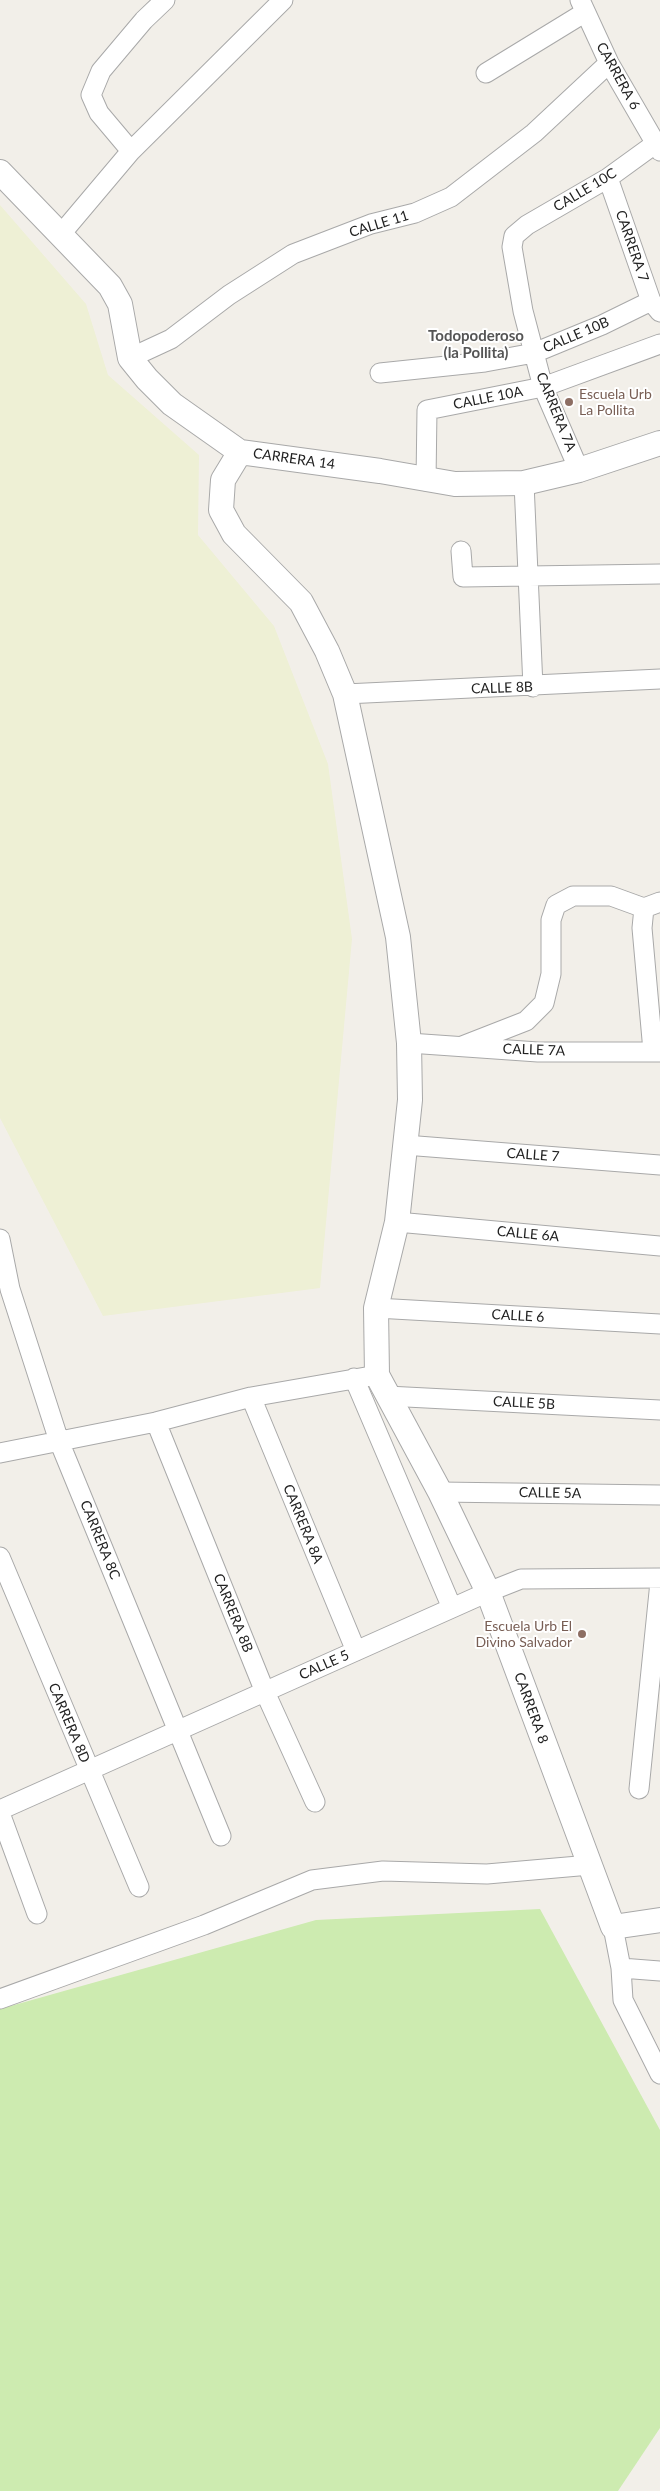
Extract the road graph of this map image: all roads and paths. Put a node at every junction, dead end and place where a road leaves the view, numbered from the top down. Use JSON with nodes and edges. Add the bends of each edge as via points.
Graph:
{"nodes":[{"id":1,"x":165,"y":0,"type":"edge"},
{"id":2,"x":283,"y":0,"type":"edge"},
{"id":3,"x":582,"y":6,"type":"edge"},
{"id":4,"x":609,"y":63,"type":"junction"},
{"id":5,"x":486,"y":73,"type":"dead end"},
{"id":6,"x":658,"y":147,"type":"edge"},
{"id":7,"x":131,"y":151,"type":"junction"},
{"id":8,"x":0,"y":172,"type":"edge"},
{"id":9,"x":608,"y":178,"type":"junction"},
{"id":10,"x":61,"y":234,"type":"junction"},
{"id":11,"x":514,"y":236,"type":"joint"},
{"id":12,"x":655,"y":306,"type":"edge"},
{"id":13,"x":660,"y":344,"type":"edge"},
{"id":14,"x":534,"y":353,"type":"junction"},
{"id":15,"x":130,"y":358,"type":"junction"},
{"id":16,"x":380,"y":373,"type":"dead end"},
{"id":17,"x":543,"y":387,"type":"junction"},
{"id":18,"x":660,"y":443,"type":"edge"},
{"id":19,"x":240,"y":452,"type":"junction"},
{"id":20,"x":579,"y":470,"type":"junction"},
{"id":21,"x":426,"y":481,"type":"junction"},
{"id":22,"x":524,"y":483,"type":"junction"},
{"id":23,"x":461,"y":551,"type":"dead end"},
{"id":24,"x":660,"y":574,"type":"edge"},
{"id":25,"x":529,"y":578,"type":"junction"},
{"id":26,"x":660,"y":679,"type":"edge"},
{"id":27,"x":534,"y":687,"type":"junction"},
{"id":28,"x":345,"y":694,"type":"junction"},
{"id":29,"x":652,"y":905,"type":"edge"},
{"id":30,"x":409,"y":1042,"type":"junction"},
{"id":31,"x":462,"y":1046,"type":"junction"},
{"id":32,"x":656,"y":1051,"type":"edge"},
{"id":33,"x":405,"y":1145,"type":"junction"},
{"id":34,"x":660,"y":1165,"type":"edge"},
{"id":35,"x":397,"y":1222,"type":"junction"},
{"id":36,"x":0,"y":1239,"type":"edge"},
{"id":37,"x":660,"y":1246,"type":"edge"},
{"id":38,"x":5,"y":1289,"type":"edge"},
{"id":39,"x":376,"y":1308,"type":"junction"},
{"id":40,"x":660,"y":1324,"type":"edge"},
{"id":41,"x":365,"y":1377,"type":"junction"},
{"id":42,"x":387,"y":1396,"type":"junction"},
{"id":43,"x":251,"y":1397,"type":"junction"},
{"id":44,"x":660,"y":1410,"type":"edge"},
{"id":45,"x":156,"y":1422,"type":"junction"},
{"id":46,"x":59,"y":1441,"type":"junction"},
{"id":47,"x":0,"y":1453,"type":"edge"},
{"id":48,"x":440,"y":1492,"type":"junction"},
{"id":49,"x":660,"y":1495,"type":"edge"},
{"id":50,"x":0,"y":1557,"type":"edge"},
{"id":51,"x":660,"y":1578,"type":"edge"},
{"id":52,"x":660,"y":1582,"type":"edge"},
{"id":53,"x":488,"y":1592,"type":"junction"},
{"id":54,"x":452,"y":1608,"type":"junction"},
{"id":55,"x":356,"y":1651,"type":"junction"},
{"id":56,"x":265,"y":1692,"type":"junction"},
{"id":57,"x":178,"y":1730,"type":"junction"},
{"id":58,"x":88,"y":1770,"type":"junction"},
{"id":59,"x":640,"y":1789,"type":"dead end"},
{"id":60,"x":315,"y":1802,"type":"dead end"},
{"id":61,"x":0,"y":1812,"type":"edge"},
{"id":62,"x":221,"y":1836,"type":"dead end"},
{"id":63,"x":590,"y":1865,"type":"junction"},
{"id":64,"x":139,"y":1887,"type":"dead end"},
{"id":65,"x":37,"y":1914,"type":"dead end"},
{"id":66,"x":660,"y":1920,"type":"edge"},
{"id":67,"x":612,"y":1927,"type":"junction"},
{"id":68,"x":621,"y":1968,"type":"junction"},
{"id":69,"x":660,"y":1971,"type":"edge"},
{"id":70,"x":0,"y":1999,"type":"edge"},
{"id":71,"x":660,"y":2074,"type":"edge"}],
"edges":[{"from":1,"to":7,"type":"street","via":[[101,71],[91,95],[99,113]]},
{"from":2,"to":7,"type":"street"},
{"from":3,"to":4,"type":"street","name":"CARRERA 6"},
{"from":3,"to":5,"type":"street"},
{"from":4,"to":6,"type":"street","name":"CARRERA 6"},
{"from":4,"to":15,"type":"street","name":"CALLE 11","via":[[534,134],[451,197],[416,213],[371,224],[293,254],[229,295],[171,339]]},
{"from":6,"to":9,"type":"street","name":"CALLE 10C"},
{"from":7,"to":10,"type":"street"},
{"from":8,"to":10,"type":"street","name":"CARRERA 14"},
{"from":9,"to":11,"type":"street","name":"CALLE 10C","via":[[527,225]]},
{"from":9,"to":12,"type":"street","name":"CARRERA 7"},
{"from":10,"to":15,"type":"street","name":"CARRERA 14","via":[[110,286],[120,304]]},
{"from":11,"to":14,"type":"street","name":"CARRERA 7A","via":[[512,247]]},
{"from":12,"to":14,"type":"street","name":"CALLE 10B"},
{"from":13,"to":17,"type":"street","name":"CALLE 10A"},
{"from":14,"to":16,"type":"street","name":"CALLE 10B","via":[[485,362]]},
{"from":14,"to":17,"type":"street","name":"CARRERA 7A"},
{"from":15,"to":19,"type":"street","name":"CARRERA 14","via":[[172,404]]},
{"from":17,"to":20,"type":"street","name":"CARRERA 7A"},
{"from":17,"to":21,"type":"street","name":"CALLE 10A","via":[[428,410]]},
{"from":18,"to":20,"type":"street","name":"CARRERA 14"},
{"from":19,"to":21,"type":"street","name":"CARRERA 14","via":[[380,470]]},
{"from":19,"to":28,"type":"street","via":[[223,480],[221,510],[234,534],[301,602]]},
{"from":20,"to":22,"type":"street","name":"CARRERA 14"},
{"from":21,"to":22,"type":"street","name":"CARRERA 14"},
{"from":22,"to":25,"type":"street"},
{"from":23,"to":25,"type":"street","via":[[463,578]]},
{"from":24,"to":25,"type":"street"},
{"from":25,"to":27,"type":"street"},
{"from":26,"to":27,"type":"street","name":"CALLE 8B"},
{"from":27,"to":28,"type":"street","name":"CALLE 8B"},
{"from":28,"to":30,"type":"street","via":[[398,937]]},
{"from":29,"to":31,"type":"street","via":[[611,896],[573,896],[556,905],[552,920],[551,974],[544,1002],[526,1021]]},
{"from":29,"to":32,"type":"street","via":[[642,928]]},
{"from":30,"to":31,"type":"street","name":"CALLE 7A"},
{"from":30,"to":33,"type":"street","via":[[410,1100]]},
{"from":31,"to":32,"type":"street","name":"CALLE 7A","via":[[538,1052]]},
{"from":33,"to":34,"type":"street","name":"CALLE 7"},
{"from":33,"to":35,"type":"street"},
{"from":35,"to":37,"type":"street","name":"CALLE 6A"},
{"from":35,"to":39,"type":"street"},
{"from":36,"to":38,"type":"street","name":"CARRERA 8C"},
{"from":38,"to":46,"type":"street","name":"CARRERA 8C"},
{"from":39,"to":40,"type":"street","name":"CALLE 6"},
{"from":39,"to":41,"type":"street"},
{"from":41,"to":42,"type":"street","name":"CARRERA 8"},
{"from":41,"to":43,"type":"street"},
{"from":41,"to":54,"type":"street"},
{"from":42,"to":44,"type":"street","name":"CALLE 5B"},
{"from":42,"to":48,"type":"street","name":"CARRERA 8"},
{"from":43,"to":45,"type":"street"},
{"from":43,"to":55,"type":"street","name":"CARRERA 8A"},
{"from":45,"to":46,"type":"street"},
{"from":45,"to":56,"type":"street","name":"CARRERA 8B"},
{"from":46,"to":47,"type":"street"},
{"from":46,"to":57,"type":"street","name":"CARRERA 8C"},
{"from":48,"to":49,"type":"street","name":"CALLE 5A"},
{"from":48,"to":53,"type":"street","name":"CARRERA 8"},
{"from":50,"to":58,"type":"street","name":"CARRERA 8D"},
{"from":51,"to":53,"type":"street","name":"CALLE 5","via":[[522,1579]]},
{"from":52,"to":59,"type":"street"},
{"from":53,"to":54,"type":"street","name":"CALLE 5"},
{"from":53,"to":63,"type":"street","name":"CARRERA 8"},
{"from":54,"to":55,"type":"street","name":"CALLE 5"},
{"from":55,"to":56,"type":"street","name":"CALLE 5"},
{"from":56,"to":57,"type":"street","name":"CALLE 5"},
{"from":56,"to":60,"type":"street","name":"CARRERA 8B"},
{"from":57,"to":58,"type":"street","name":"CALLE 5"},
{"from":57,"to":62,"type":"street","name":"CARRERA 8C"},
{"from":58,"to":61,"type":"street","name":"CALLE 5"},
{"from":58,"to":64,"type":"street","name":"CARRERA 8D"},
{"from":61,"to":65,"type":"street"},
{"from":63,"to":67,"type":"street","name":"CARRERA 8"},
{"from":63,"to":70,"type":"street","via":[[487,1874],[383,1871],[312,1880],[204,1925]]},
{"from":66,"to":67,"type":"street"},
{"from":67,"to":68,"type":"street","name":"CARRERA 8"},
{"from":68,"to":69,"type":"street"},
{"from":68,"to":71,"type":"street","name":"CARRERA 8","via":[[624,2000]]}]}
